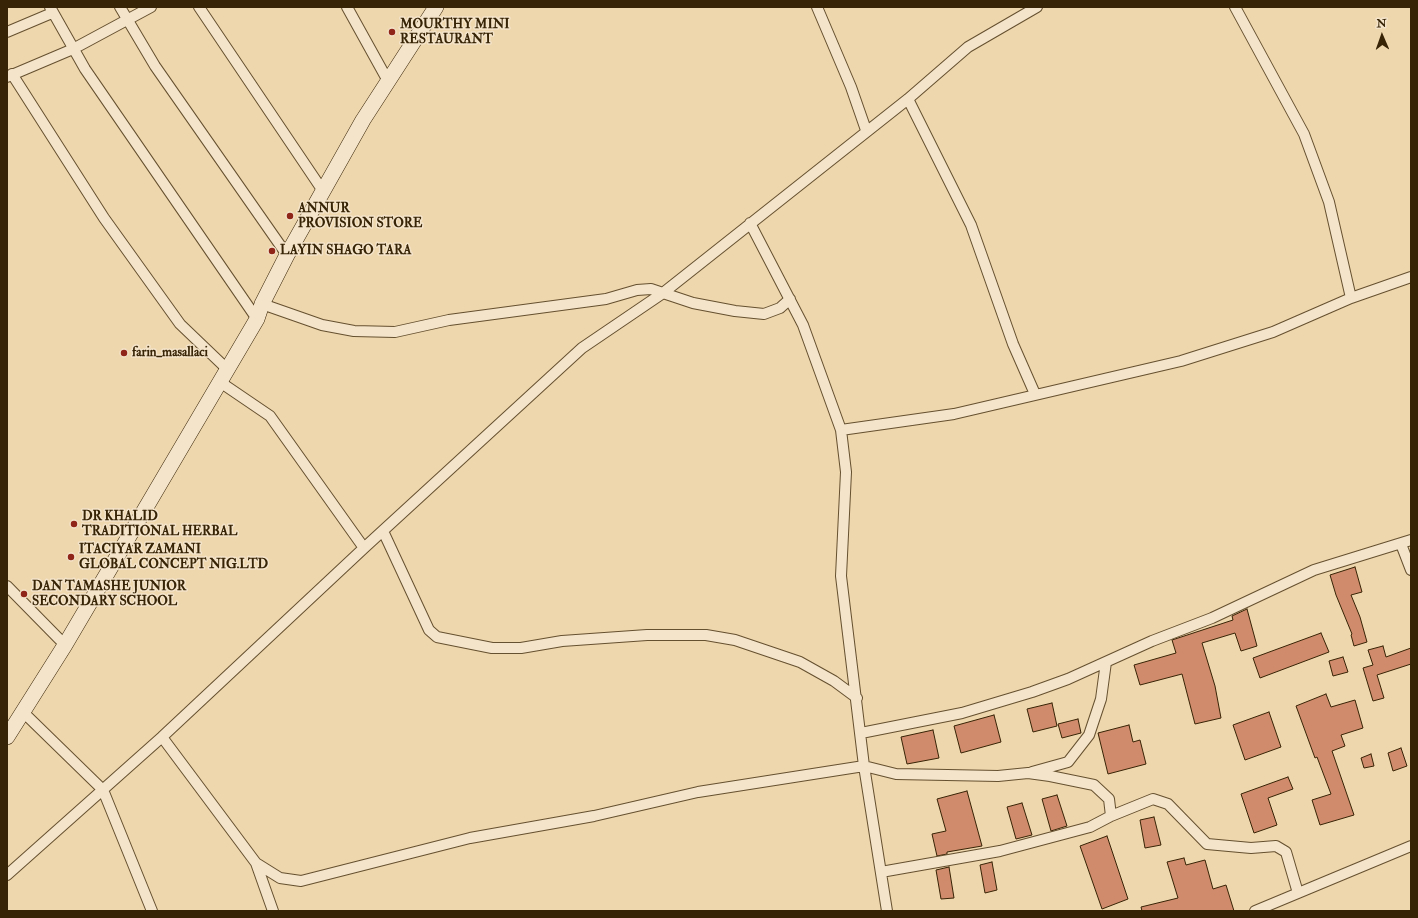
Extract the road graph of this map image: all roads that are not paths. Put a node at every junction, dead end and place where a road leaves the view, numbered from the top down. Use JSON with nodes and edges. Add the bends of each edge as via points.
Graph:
{"nodes":[{"id":1,"x":120,"y":7,"type":"edge"},
{"id":2,"x":151,"y":7,"type":"edge"},
{"id":3,"x":199,"y":7,"type":"edge"},
{"id":4,"x":347,"y":7,"type":"edge"},
{"id":5,"x":436,"y":7,"type":"edge"},
{"id":6,"x":817,"y":7,"type":"edge"},
{"id":7,"x":1037,"y":7,"type":"edge"},
{"id":8,"x":1235,"y":7,"type":"edge"},
{"id":9,"x":51,"y":10,"type":"edge"},
{"id":10,"x":127,"y":19,"type":"junction"},
{"id":11,"x":7,"y":32,"type":"edge"},
{"id":12,"x":73,"y":49,"type":"junction"},
{"id":13,"x":10,"y":76,"type":"edge"},
{"id":14,"x":388,"y":81,"type":"junction"},
{"id":15,"x":908,"y":99,"type":"junction"},
{"id":16,"x":866,"y":130,"type":"junction"},
{"id":17,"x":323,"y":191,"type":"junction"},
{"id":18,"x":750,"y":223,"type":"junction"},
{"id":19,"x":287,"y":255,"type":"junction"},
{"id":20,"x":1411,"y":277,"type":"edge"},
{"id":21,"x":663,"y":293,"type":"junction"},
{"id":22,"x":1351,"y":298,"type":"junction"},
{"id":23,"x":790,"y":300,"type":"junction"},
{"id":24,"x":262,"y":304,"type":"junction"},
{"id":25,"x":257,"y":319,"type":"junction"},
{"id":26,"x":224,"y":376,"type":"junction"},
{"id":27,"x":1035,"y":394,"type":"junction"},
{"id":28,"x":841,"y":430,"type":"junction"},
{"id":29,"x":383,"y":531,"type":"junction"},
{"id":30,"x":1406,"y":542,"type":"edge"},
{"id":31,"x":364,"y":548,"type":"junction"},
{"id":32,"x":1411,"y":570,"type":"edge"},
{"id":33,"x":7,"y":586,"type":"edge"},
{"id":34,"x":65,"y":645,"type":"junction"},
{"id":35,"x":1106,"y":662,"type":"junction"},
{"id":36,"x":857,"y":698,"type":"junction"},
{"id":37,"x":23,"y":712,"type":"junction"},
{"id":38,"x":861,"y":733,"type":"junction"},
{"id":39,"x":162,"y":737,"type":"junction"},
{"id":40,"x":7,"y":738,"type":"edge"},
{"id":41,"x":864,"y":766,"type":"junction"},
{"id":42,"x":1028,"y":773,"type":"junction"},
{"id":43,"x":103,"y":790,"type":"junction"},
{"id":44,"x":1111,"y":816,"type":"junction"},
{"id":45,"x":1411,"y":846,"type":"edge"},
{"id":46,"x":256,"y":863,"type":"junction"},
{"id":47,"x":881,"y":872,"type":"junction"},
{"id":48,"x":7,"y":876,"type":"edge"},
{"id":49,"x":1298,"y":893,"type":"junction"},
{"id":50,"x":152,"y":911,"type":"edge"},
{"id":51,"x":273,"y":911,"type":"edge"},
{"id":52,"x":887,"y":911,"type":"edge"},
{"id":53,"x":1255,"y":911,"type":"edge"}],
"edges":[{"from":1,"to":10,"type":"street"},
{"from":2,"to":10,"type":"street"},
{"from":3,"to":17,"type":"street"},
{"from":4,"to":14,"type":"street"},
{"from":5,"to":14,"type":"street"},
{"from":6,"to":16,"type":"street"},
{"from":7,"to":15,"type":"street","via":[[968,47]]},
{"from":8,"to":22,"type":"street","via":[[1304,134],[1330,202]]},
{"from":9,"to":11,"type":"street"},
{"from":9,"to":12,"type":"street"},
{"from":10,"to":12,"type":"street"},
{"from":10,"to":19,"type":"street","via":[[155,66]]},
{"from":12,"to":13,"type":"street"},
{"from":12,"to":25,"type":"street","via":[[84,69]]},
{"from":13,"to":26,"type":"street","via":[[104,218],[180,324]]},
{"from":14,"to":17,"type":"street"},
{"from":15,"to":16,"type":"street"},
{"from":15,"to":27,"type":"street","via":[[970,225],[1013,344]]},
{"from":16,"to":18,"type":"street"},
{"from":17,"to":19,"type":"street"},
{"from":18,"to":21,"type":"street"},
{"from":18,"to":23,"type":"street"},
{"from":19,"to":24,"type":"street"},
{"from":20,"to":22,"type":"street"},
{"from":21,"to":23,"type":"street","via":[[693,303],[764,314],[780,308]]},
{"from":21,"to":24,"type":"street","via":[[651,289],[637,290],[606,298],[449,320],[395,332],[354,331],[328,326]]},
{"from":21,"to":29,"type":"street","via":[[582,348]]},
{"from":22,"to":27,"type":"street","via":[[1273,332],[1181,361]]},
{"from":23,"to":28,"type":"street","via":[[803,325]]},
{"from":24,"to":25,"type":"street"},
{"from":25,"to":26,"type":"street"},
{"from":26,"to":31,"type":"street","via":[[270,416]]},
{"from":26,"to":34,"type":"street"},
{"from":27,"to":28,"type":"street","via":[[954,414]]},
{"from":28,"to":36,"type":"street","via":[[846,472],[841,576]]},
{"from":29,"to":31,"type":"street"},
{"from":29,"to":36,"type":"street","via":[[429,630],[437,637],[492,648],[514,648],[562,640],[647,635],[721,637],[800,662],[834,681]]},
{"from":30,"to":32,"type":"street"},
{"from":30,"to":35,"type":"street","via":[[1314,570],[1212,618]]},
{"from":31,"to":39,"type":"street"},
{"from":33,"to":34,"type":"street"},
{"from":34,"to":37,"type":"street"},
{"from":35,"to":38,"type":"street","via":[[1039,690],[962,713]]},
{"from":35,"to":42,"type":"street","via":[[1101,699],[1089,735],[1068,762]]},
{"from":36,"to":38,"type":"street"},
{"from":37,"to":40,"type":"street"},
{"from":37,"to":43,"type":"street"},
{"from":38,"to":41,"type":"street"},
{"from":39,"to":43,"type":"street"},
{"from":39,"to":46,"type":"street"},
{"from":41,"to":42,"type":"street","via":[[896,774],[998,776]]},
{"from":41,"to":46,"type":"street","via":[[698,792],[594,816],[470,838],[301,880],[280,878]]},
{"from":41,"to":47,"type":"street"},
{"from":42,"to":44,"type":"street","via":[[1094,785],[1109,799]]},
{"from":43,"to":48,"type":"street"},
{"from":43,"to":50,"type":"street"},
{"from":44,"to":47,"type":"street","via":[[1090,827],[1000,851]]},
{"from":44,"to":49,"type":"street","via":[[1153,799],[1168,804],[1207,844],[1251,848],[1276,846],[1286,852]]},
{"from":45,"to":49,"type":"street"},
{"from":46,"to":51,"type":"street"},
{"from":47,"to":52,"type":"street"},
{"from":49,"to":53,"type":"street"}]}
